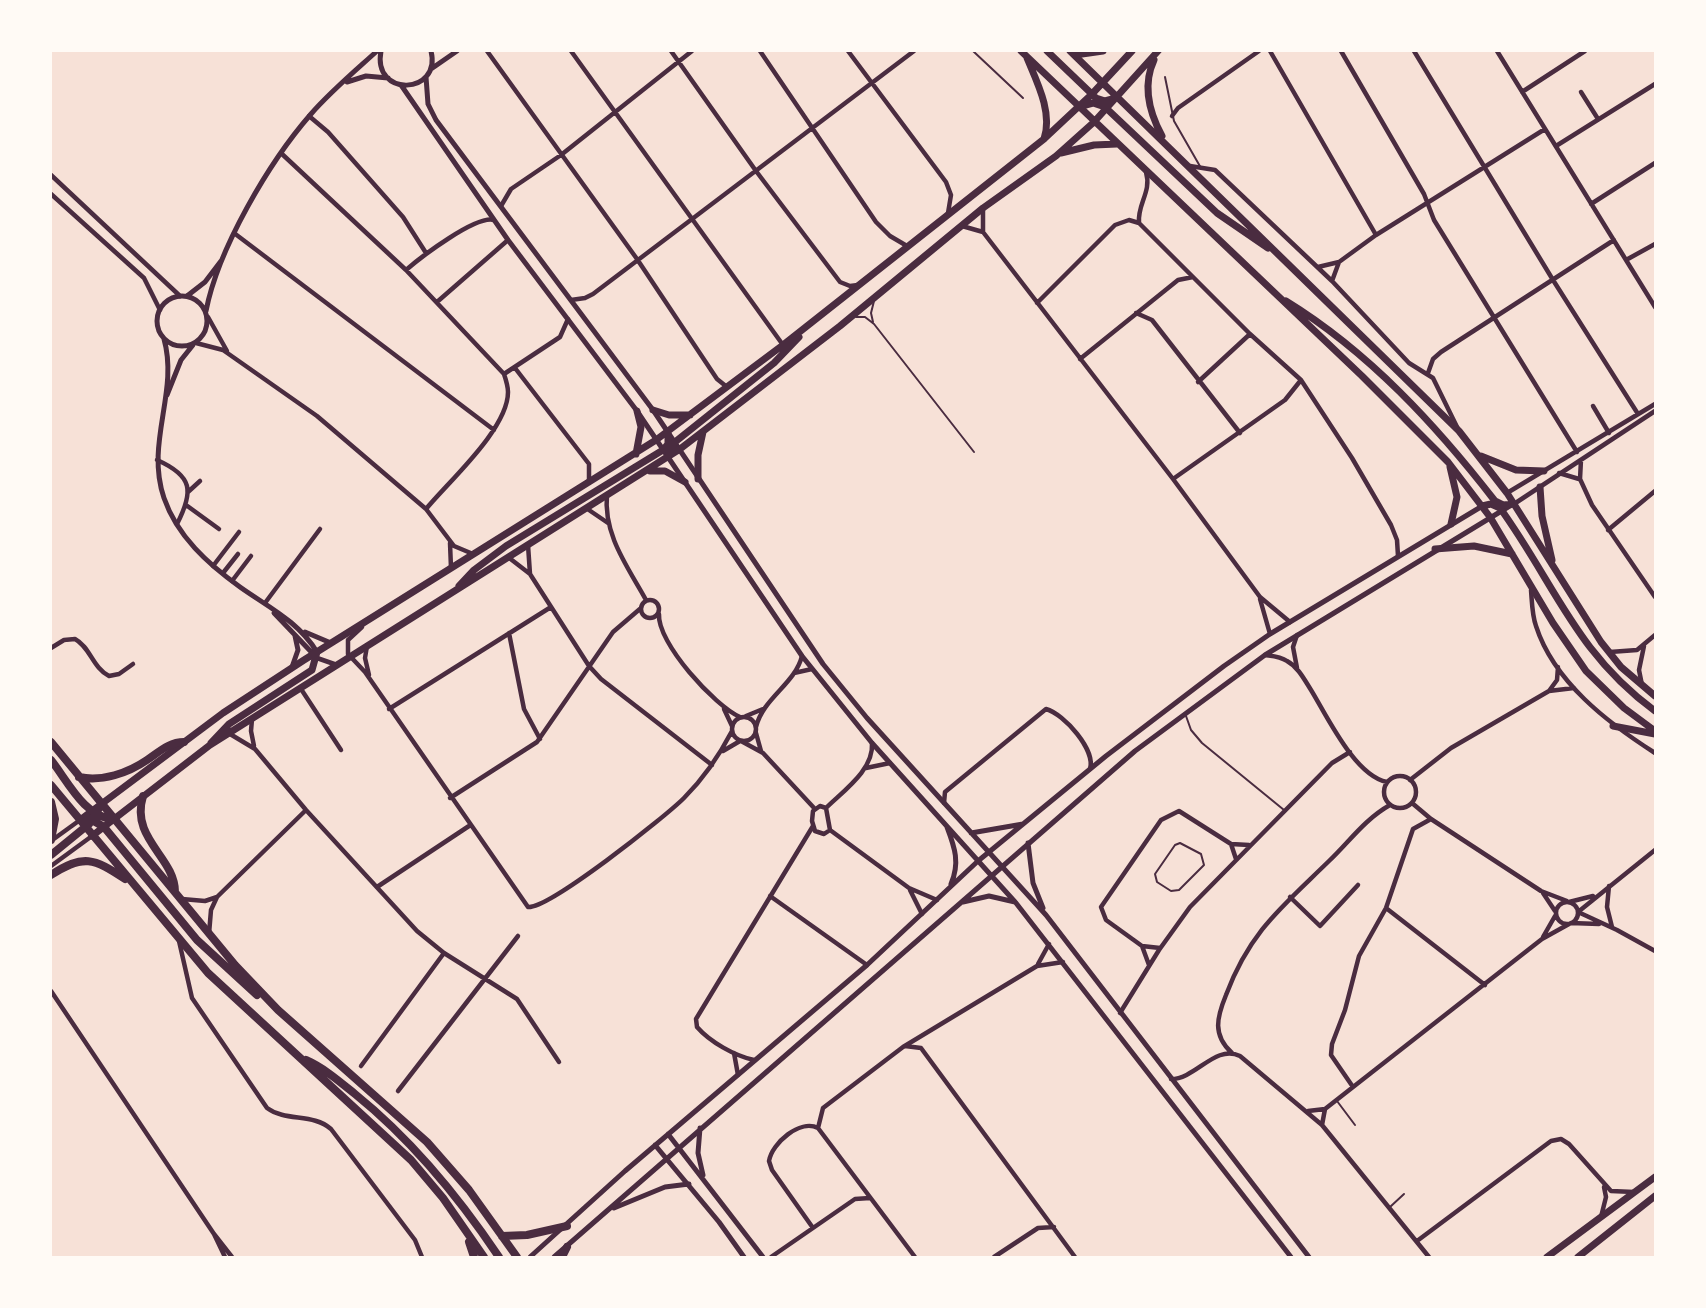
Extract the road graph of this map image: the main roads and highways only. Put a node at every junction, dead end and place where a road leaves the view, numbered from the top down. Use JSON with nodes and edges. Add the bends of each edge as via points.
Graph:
{"nodes":[{"id":1,"x":1047,"y":51,"type":"edge"},
{"id":2,"x":1103,"y":51,"type":"edge"},
{"id":3,"x":1132,"y":51,"type":"edge"},
{"id":4,"x":1158,"y":51,"type":"edge"},
{"id":5,"x":1023,"y":53,"type":"edge"},
{"id":6,"x":1073,"y":53,"type":"edge"},
{"id":7,"x":1103,"y":83,"type":"junction"},
{"id":8,"x":1092,"y":94,"type":"junction"},
{"id":9,"x":1118,"y":97,"type":"junction"},
{"id":10,"x":1079,"y":107,"type":"junction"},
{"id":11,"x":1107,"y":108,"type":"junction"},
{"id":12,"x":1094,"y":122,"type":"junction"},
{"id":13,"x":1044,"y":139,"type":"junction"},
{"id":14,"x":1164,"y":140,"type":"junction"},
{"id":15,"x":1117,"y":144,"type":"junction"},
{"id":16,"x":1056,"y":156,"type":"junction"},
{"id":17,"x":1281,"y":257,"type":"junction"},
{"id":18,"x":1271,"y":291,"type":"junction"},
{"id":19,"x":804,"y":329,"type":"junction"},
{"id":20,"x":653,"y":410,"type":"road end"},
{"id":21,"x":637,"y":411,"type":"road end"},
{"id":22,"x":690,"y":415,"type":"junction"},
{"id":23,"x":668,"y":431,"type":"junction"},
{"id":24,"x":703,"y":432,"type":"junction"},
{"id":25,"x":636,"y":454,"type":"junction"},
{"id":26,"x":1480,"y":456,"type":"junction"},
{"id":27,"x":668,"y":458,"type":"junction"},
{"id":28,"x":1448,"y":462,"type":"junction"},
{"id":29,"x":1544,"y":471,"type":"road end"},
{"id":30,"x":642,"y":474,"type":"junction"},
{"id":31,"x":698,"y":479,"type":"road end"},
{"id":32,"x":685,"y":482,"type":"road end"},
{"id":33,"x":1540,"y":487,"type":"road end"},
{"id":34,"x":1514,"y":504,"type":"junction"},
{"id":35,"x":1482,"y":506,"type":"junction"},
{"id":36,"x":1451,"y":524,"type":"road end"},
{"id":37,"x":1435,"y":549,"type":"road end"},
{"id":38,"x":1512,"y":554,"type":"junction"},
{"id":39,"x":1554,"y":568,"type":"junction"},
{"id":40,"x":456,"y":591,"type":"junction"},
{"id":41,"x":315,"y":654,"type":"junction"},
{"id":42,"x":1655,"y":696,"type":"edge"},
{"id":43,"x":1655,"y":711,"type":"edge"},
{"id":44,"x":1613,"y":726,"type":"road end"},
{"id":45,"x":1655,"y":732,"type":"edge"},
{"id":46,"x":51,"y":742,"type":"edge"},
{"id":47,"x":184,"y":742,"type":"junction"},
{"id":48,"x":210,"y":745,"type":"junction"},
{"id":49,"x":51,"y":760,"type":"edge"},
{"id":50,"x":79,"y":777,"type":"junction"},
{"id":51,"x":51,"y":785,"type":"edge"},
{"id":52,"x":143,"y":796,"type":"junction"},
{"id":53,"x":51,"y":802,"type":"edge"},
{"id":54,"x":101,"y":805,"type":"junction"},
{"id":55,"x":94,"y":816,"type":"junction"},
{"id":56,"x":113,"y":819,"type":"junction"},
{"id":57,"x":83,"y":824,"type":"junction"},
{"id":58,"x":104,"y":827,"type":"junction"},
{"id":59,"x":92,"y":836,"type":"junction"},
{"id":60,"x":51,"y":840,"type":"edge"},
{"id":61,"x":51,"y":855,"type":"edge"},
{"id":62,"x":51,"y":875,"type":"edge"},
{"id":63,"x":133,"y":885,"type":"junction"},
{"id":64,"x":175,"y":892,"type":"junction"},
{"id":65,"x":278,"y":1010,"type":"junction"},
{"id":66,"x":298,"y":1057,"type":"junction"},
{"id":67,"x":1655,"y":1177,"type":"edge"},
{"id":68,"x":1655,"y":1196,"type":"edge"},
{"id":69,"x":460,"y":1221,"type":"junction"},
{"id":70,"x":567,"y":1226,"type":"road end"},
{"id":71,"x":502,"y":1236,"type":"junction"},
{"id":72,"x":567,"y":1247,"type":"road end"},
{"id":73,"x":474,"y":1257,"type":"edge"},
{"id":74,"x":484,"y":1257,"type":"edge"},
{"id":75,"x":499,"y":1257,"type":"edge"},
{"id":76,"x":517,"y":1257,"type":"edge"},
{"id":77,"x":562,"y":1257,"type":"edge"},
{"id":78,"x":1547,"y":1257,"type":"edge"},
{"id":79,"x":1578,"y":1257,"type":"edge"}],
"edges":[{"from":1,"to":8,"type":"main road"},
{"from":2,"to":6,"type":"main road"},
{"from":3,"to":7,"type":"main road"},
{"from":4,"to":9,"type":"main road"},
{"from":4,"to":14,"type":"main road","via":[[1150,72],[1148,94]]},
{"from":5,"to":10,"type":"main road"},
{"from":5,"to":13,"type":"main road","via":[[1044,108]]},
{"from":6,"to":7,"type":"main road"},
{"from":7,"to":8,"type":"main road"},
{"from":7,"to":9,"type":"main road"},
{"from":8,"to":9,"type":"main road","via":[[1103,101]]},
{"from":8,"to":10,"type":"main road"},
{"from":9,"to":11,"type":"main road"},
{"from":9,"to":14,"type":"main road"},
{"from":10,"to":11,"type":"main road","via":[[1093,102]]},
{"from":10,"to":12,"type":"main road"},
{"from":10,"to":13,"type":"main road"},
{"from":11,"to":12,"type":"main road"},
{"from":11,"to":17,"type":"main road","via":[[1217,213]]},
{"from":12,"to":15,"type":"main road"},
{"from":12,"to":16,"type":"main road"},
{"from":13,"to":19,"type":"main road"},
{"from":14,"to":17,"type":"main road"},
{"from":15,"to":16,"type":"main road","via":[[1080,147]]},
{"from":15,"to":18,"type":"main road"},
{"from":16,"to":24,"type":"main road","via":[[983,208]]},
{"from":17,"to":26,"type":"main road"},
{"from":18,"to":28,"type":"main road"},
{"from":18,"to":34,"type":"main road","via":[[1341,339],[1414,406],[1456,450],[1494,500],[1501,505]]},
{"from":19,"to":22,"type":"main road"},
{"from":19,"to":27,"type":"main road","via":[[774,363],[675,442]]},
{"from":20,"to":22,"type":"main road"},
{"from":21,"to":25,"type":"main road","via":[[641,427]]},
{"from":22,"to":23,"type":"main road"},
{"from":23,"to":25,"type":"main road"},
{"from":23,"to":40,"type":"main road","via":[[669,440],[663,450],[506,546],[468,574]]},
{"from":24,"to":27,"type":"main road"},
{"from":24,"to":31,"type":"main road"},
{"from":25,"to":41,"type":"main road"},
{"from":26,"to":29,"type":"main road","via":[[1516,470]]},
{"from":26,"to":34,"type":"main road"},
{"from":27,"to":30,"type":"main road"},
{"from":28,"to":35,"type":"main road"},
{"from":28,"to":36,"type":"main road","via":[[1457,497]]},
{"from":30,"to":32,"type":"main road","via":[[661,470]]},
{"from":30,"to":40,"type":"main road"},
{"from":33,"to":39,"type":"main road"},
{"from":34,"to":39,"type":"main road"},
{"from":35,"to":38,"type":"main road"},
{"from":35,"to":43,"type":"main road","via":[[1494,505],[1502,511],[1584,642],[1617,680]]},
{"from":37,"to":38,"type":"main road","via":[[1474,546]]},
{"from":38,"to":45,"type":"main road","via":[[1586,671]]},
{"from":39,"to":42,"type":"main road","via":[[1609,652]]},
{"from":40,"to":48,"type":"main road"},
{"from":41,"to":47,"type":"main road"},
{"from":41,"to":48,"type":"main road","via":[[312,670],[229,724]]},
{"from":44,"to":45,"type":"main road"},
{"from":46,"to":50,"type":"highway"},
{"from":47,"to":50,"type":"highway","via":[[170,744],[125,771],[98,779]]},
{"from":47,"to":54,"type":"main road"},
{"from":48,"to":52,"type":"main road"},
{"from":49,"to":55,"type":"highway"},
{"from":50,"to":54,"type":"highway"},
{"from":51,"to":57,"type":"highway"},
{"from":52,"to":56,"type":"main road"},
{"from":52,"to":64,"type":"highway","via":[[140,811],[144,828],[172,876]]},
{"from":53,"to":60,"type":"highway","via":[[55,819]]},
{"from":54,"to":55,"type":"highway"},
{"from":54,"to":56,"type":"highway"},
{"from":55,"to":56,"type":"highway"},
{"from":55,"to":57,"type":"highway"},
{"from":55,"to":58,"type":"highway"},
{"from":56,"to":58,"type":"main road"},
{"from":56,"to":64,"type":"highway"},
{"from":57,"to":59,"type":"highway"},
{"from":57,"to":61,"type":"highway"},
{"from":58,"to":59,"type":"main road"},
{"from":58,"to":65,"type":"highway","via":[[197,940],[235,977]]},
{"from":59,"to":63,"type":"highway"},
{"from":62,"to":63,"type":"highway","via":[[73,862],[89,860]]},
{"from":63,"to":66,"type":"highway","via":[[178,941],[225,990]]},
{"from":64,"to":65,"type":"highway"},
{"from":65,"to":71,"type":"highway","via":[[427,1142]]},
{"from":66,"to":69,"type":"highway","via":[[411,1160]]},
{"from":66,"to":75,"type":"highway","via":[[327,1071],[406,1140],[448,1187]]},
{"from":67,"to":78,"type":"main road"},
{"from":68,"to":79,"type":"main road"},
{"from":69,"to":73,"type":"highway"},
{"from":69,"to":74,"type":"highway"},
{"from":70,"to":71,"type":"highway"},
{"from":71,"to":76,"type":"highway"},
{"from":72,"to":77,"type":"highway"}]}
